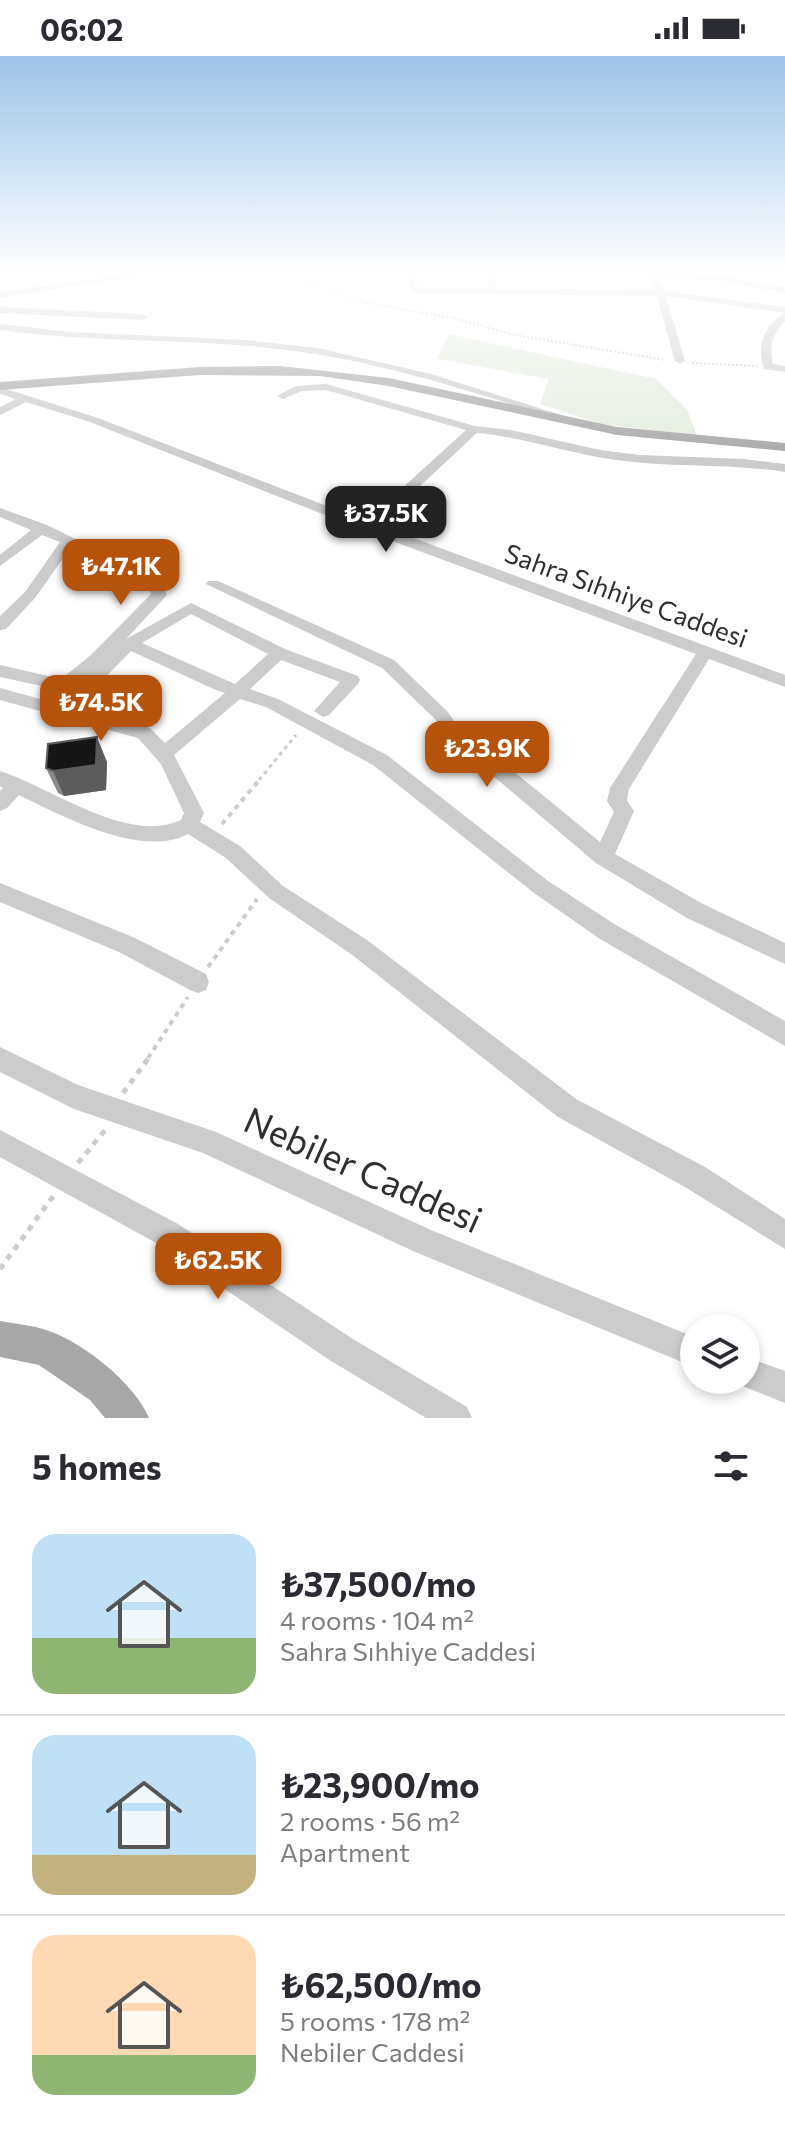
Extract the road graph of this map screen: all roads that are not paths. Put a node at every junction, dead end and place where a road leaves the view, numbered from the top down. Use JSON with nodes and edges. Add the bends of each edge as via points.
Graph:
{"nodes":[{"id":1,"x":105,"y":337,"type":"edge"},
{"id":2,"x":673,"y":337,"type":"edge"},
{"id":3,"x":767,"y":337,"type":"edge"},
{"id":4,"x":680,"y":361,"type":"road end"},
{"id":5,"x":785,"y":369,"type":"edge"},
{"id":6,"x":0,"y":388,"type":"edge"},
{"id":7,"x":283,"y":396,"type":"dead end"},
{"id":8,"x":25,"y":398,"type":"junction"},
{"id":9,"x":0,"y":412,"type":"edge"},
{"id":10,"x":594,"y":427,"type":"junction"},
{"id":11,"x":474,"y":429,"type":"junction"},
{"id":12,"x":785,"y":447,"type":"edge"},
{"id":13,"x":785,"y":468,"type":"edge"},
{"id":14,"x":0,"y":512,"type":"edge"},
{"id":15,"x":368,"y":527,"type":"junction"},
{"id":16,"x":42,"y":528,"type":"junction"},
{"id":17,"x":68,"y":541,"type":"junction"},
{"id":18,"x":0,"y":562,"type":"edge"},
{"id":19,"x":213,"y":584,"type":"dead end"},
{"id":20,"x":0,"y":625,"type":"edge"},
{"id":21,"x":129,"y":644,"type":"junction"},
{"id":22,"x":706,"y":651,"type":"junction"},
{"id":23,"x":279,"y":653,"type":"junction"},
{"id":24,"x":0,"y":671,"type":"edge"},
{"id":25,"x":785,"y":681,"type":"edge"},
{"id":26,"x":60,"y":689,"type":"junction"},
{"id":27,"x":236,"y":691,"type":"junction"},
{"id":28,"x":0,"y":694,"type":"edge"},
{"id":29,"x":56,"y":707,"type":"junction"},
{"id":30,"x":323,"y":711,"type":"dead end"},
{"id":31,"x":164,"y":753,"type":"junction"},
{"id":32,"x":8,"y":781,"type":"edge"},
{"id":33,"x":0,"y":803,"type":"edge"},
{"id":34,"x":189,"y":825,"type":"junction"},
{"id":35,"x":603,"y":857,"type":"junction"},
{"id":36,"x":0,"y":892,"type":"edge"},
{"id":37,"x":785,"y":954,"type":"edge"},
{"id":38,"x":198,"y":982,"type":"road end"},
{"id":39,"x":785,"y":1034,"type":"edge"},
{"id":40,"x":0,"y":1059,"type":"edge"},
{"id":41,"x":0,"y":1143,"type":"edge"},
{"id":42,"x":785,"y":1235,"type":"edge"},
{"id":43,"x":0,"y":1339,"type":"edge"},
{"id":44,"x":680,"y":1346,"type":"edge"},
{"id":45,"x":760,"y":1377,"type":"edge"},
{"id":46,"x":785,"y":1387,"type":"edge"},
{"id":47,"x":130,"y":1418,"type":"edge"},
{"id":48,"x":456,"y":1418,"type":"edge"}],
"edges":[{"from":1,"to":10,"type":"street","via":[[265,345],[380,362]]},
{"from":2,"to":4,"type":"street"},
{"from":3,"to":5,"type":"street","via":[[768,367]]},
{"from":6,"to":8,"type":"street","name":"Sahra Sıhhiye Caddesi"},
{"from":6,"to":10,"type":"main road","via":[[198,370],[322,372]]},
{"from":7,"to":11,"type":"street","via":[[300,388],[326,387]]},
{"from":8,"to":9,"type":"street"},
{"from":8,"to":15,"type":"street","name":"Sahra Sıhhiye Caddesi"},
{"from":10,"to":12,"type":"main road"},
{"from":11,"to":13,"type":"street","via":[[516,433],[616,457]]},
{"from":11,"to":15,"type":"street"},
{"from":14,"to":16,"type":"street"},
{"from":15,"to":22,"type":"street","name":"Sahra Sıhhiye Caddesi"},
{"from":16,"to":17,"type":"street"},
{"from":16,"to":18,"type":"street"},
{"from":17,"to":20,"type":"street","via":[[30,595]]},
{"from":17,"to":26,"type":"street","via":[[138,573],[155,584],[159,595]]},
{"from":19,"to":35,"type":"street","via":[[388,664],[442,716],[460,745],[505,775]]},
{"from":21,"to":23,"type":"street","via":[[191,608]]},
{"from":21,"to":27,"type":"street"},
{"from":21,"to":29,"type":"street"},
{"from":22,"to":25,"type":"street","name":"Sahra Sıhhiye Caddesi"},
{"from":22,"to":35,"type":"street","via":[[620,788],[617,801],[624,811]]},
{"from":23,"to":27,"type":"street"},
{"from":23,"to":30,"type":"street","via":[[352,680]]},
{"from":24,"to":26,"type":"street"},
{"from":26,"to":29,"type":"street"},
{"from":27,"to":31,"type":"street","via":[[214,716]]},
{"from":27,"to":39,"type":"street","via":[[272,703],[380,760],[575,910]]},
{"from":28,"to":29,"type":"street"},
{"from":29,"to":31,"type":"street","via":[[144,733]]},
{"from":31,"to":34,"type":"street","via":[[194,813]]},
{"from":32,"to":33,"type":"street"},
{"from":32,"to":34,"type":"street","via":[[98,821],[141,833],[171,834]]},
{"from":34,"to":42,"type":"street","via":[[233,852],[291,903],[359,947],[567,1108],[695,1177]]},
{"from":35,"to":37,"type":"street","via":[[695,911]]},
{"from":36,"to":38,"type":"street","via":[[127,945]]},
{"from":40,"to":44,"type":"street","name":"Nebiler Caddesi","via":[[74,1096],[207,1141],[423,1241]]},
{"from":41,"to":48,"type":"street","via":[[168,1234],[342,1350]]},
{"from":43,"to":47,"type":"main road","via":[[46,1348],[103,1387]]},
{"from":45,"to":46,"type":"street"}]}
